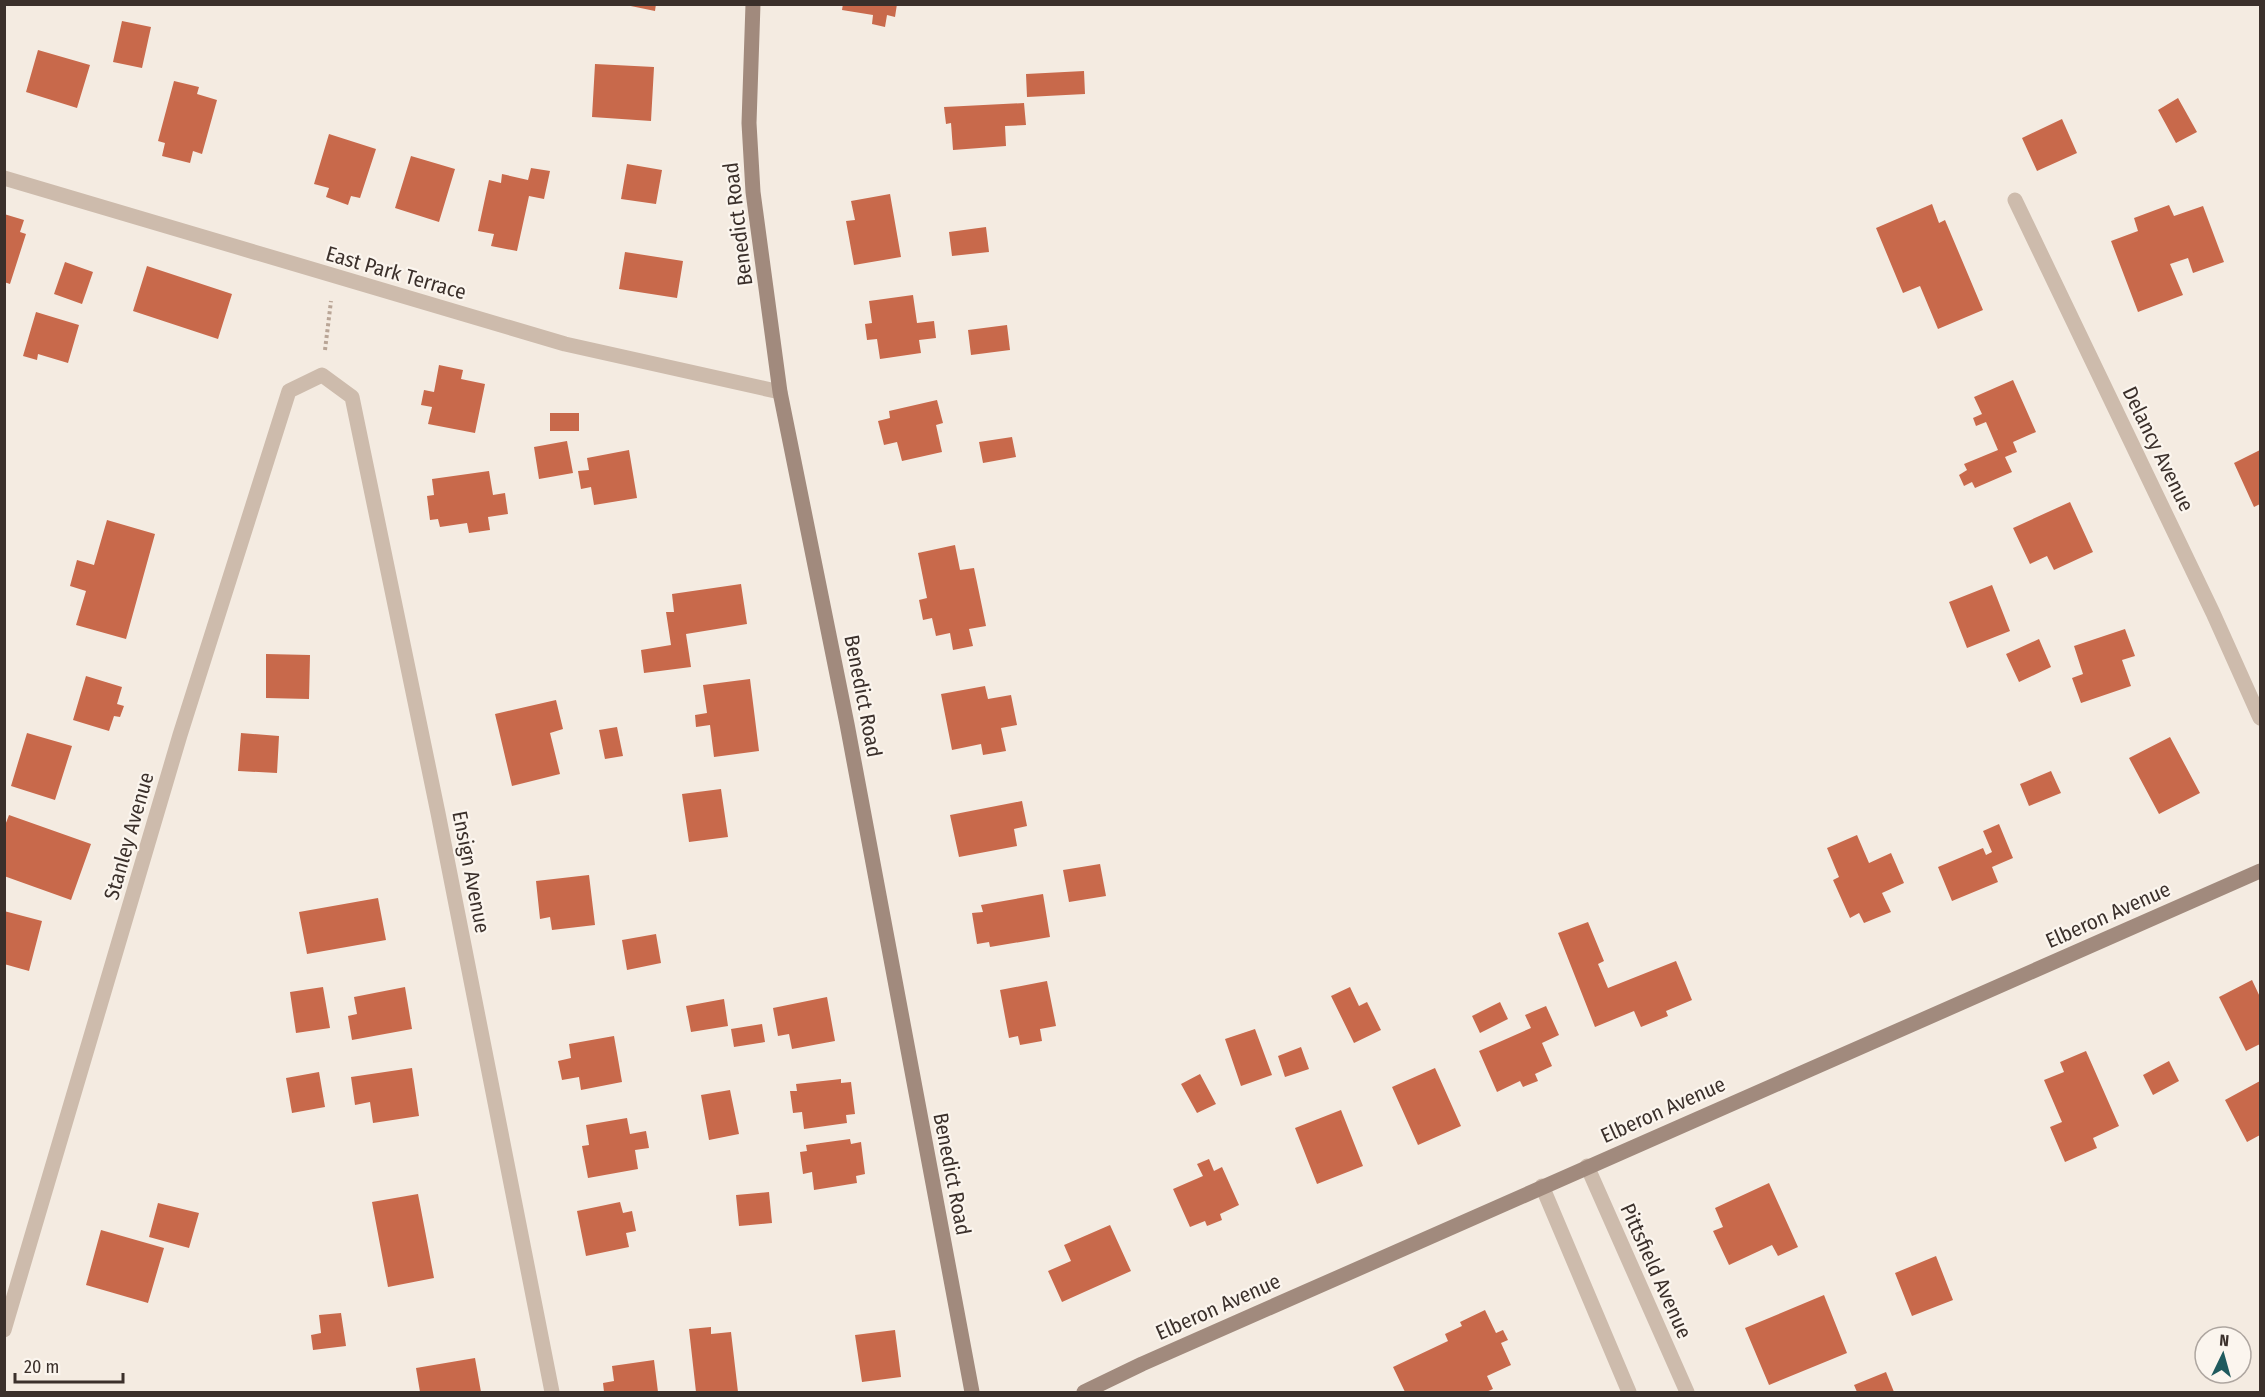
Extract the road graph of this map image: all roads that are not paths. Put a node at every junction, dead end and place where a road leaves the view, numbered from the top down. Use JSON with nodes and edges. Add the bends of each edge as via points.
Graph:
{"nodes":[{"id":1,"x":753,"y":4,"type":"edge"},
{"id":2,"x":4,"y":178,"type":"edge"},
{"id":3,"x":2016,"y":200,"type":"dead end"},
{"id":4,"x":322,"y":375,"type":"joint"},
{"id":5,"x":780,"y":392,"type":"junction"},
{"id":6,"x":2260,"y":718,"type":"edge"},
{"id":7,"x":2260,"y":871,"type":"edge"},
{"id":8,"x":1587,"y":1166,"type":"junction"},
{"id":9,"x":1542,"y":1186,"type":"junction"},
{"id":10,"x":4,"y":1330,"type":"edge"},
{"id":11,"x":552,"y":1392,"type":"edge"},
{"id":12,"x":972,"y":1392,"type":"edge"},
{"id":13,"x":1084,"y":1392,"type":"edge"},
{"id":14,"x":1629,"y":1392,"type":"edge"},
{"id":15,"x":1687,"y":1392,"type":"edge"}],
"edges":[{"from":1,"to":5,"type":"street","name":"Benedict Road","via":[[749,123],[753,192]]},
{"from":2,"to":5,"type":"street","name":"East Park Terrace","via":[[565,344]]},
{"from":3,"to":6,"type":"street","name":"Delancy Avenue"},
{"from":4,"to":10,"type":"street","name":"Stanley Avenue","via":[[289,391],[177,746]]},
{"from":4,"to":11,"type":"street","name":"Ensign Avenue","via":[[352,397]]},
{"from":5,"to":12,"type":"street","name":"Benedict Road","via":[[847,724]]},
{"from":7,"to":8,"type":"street","name":"Elberon Avenue"},
{"from":8,"to":9,"type":"street","name":"Elberon Avenue"},
{"from":8,"to":15,"type":"street","name":"Pittsfield Avenue"},
{"from":9,"to":13,"type":"street","name":"Elberon Avenue"},
{"from":9,"to":14,"type":"street"}]}
